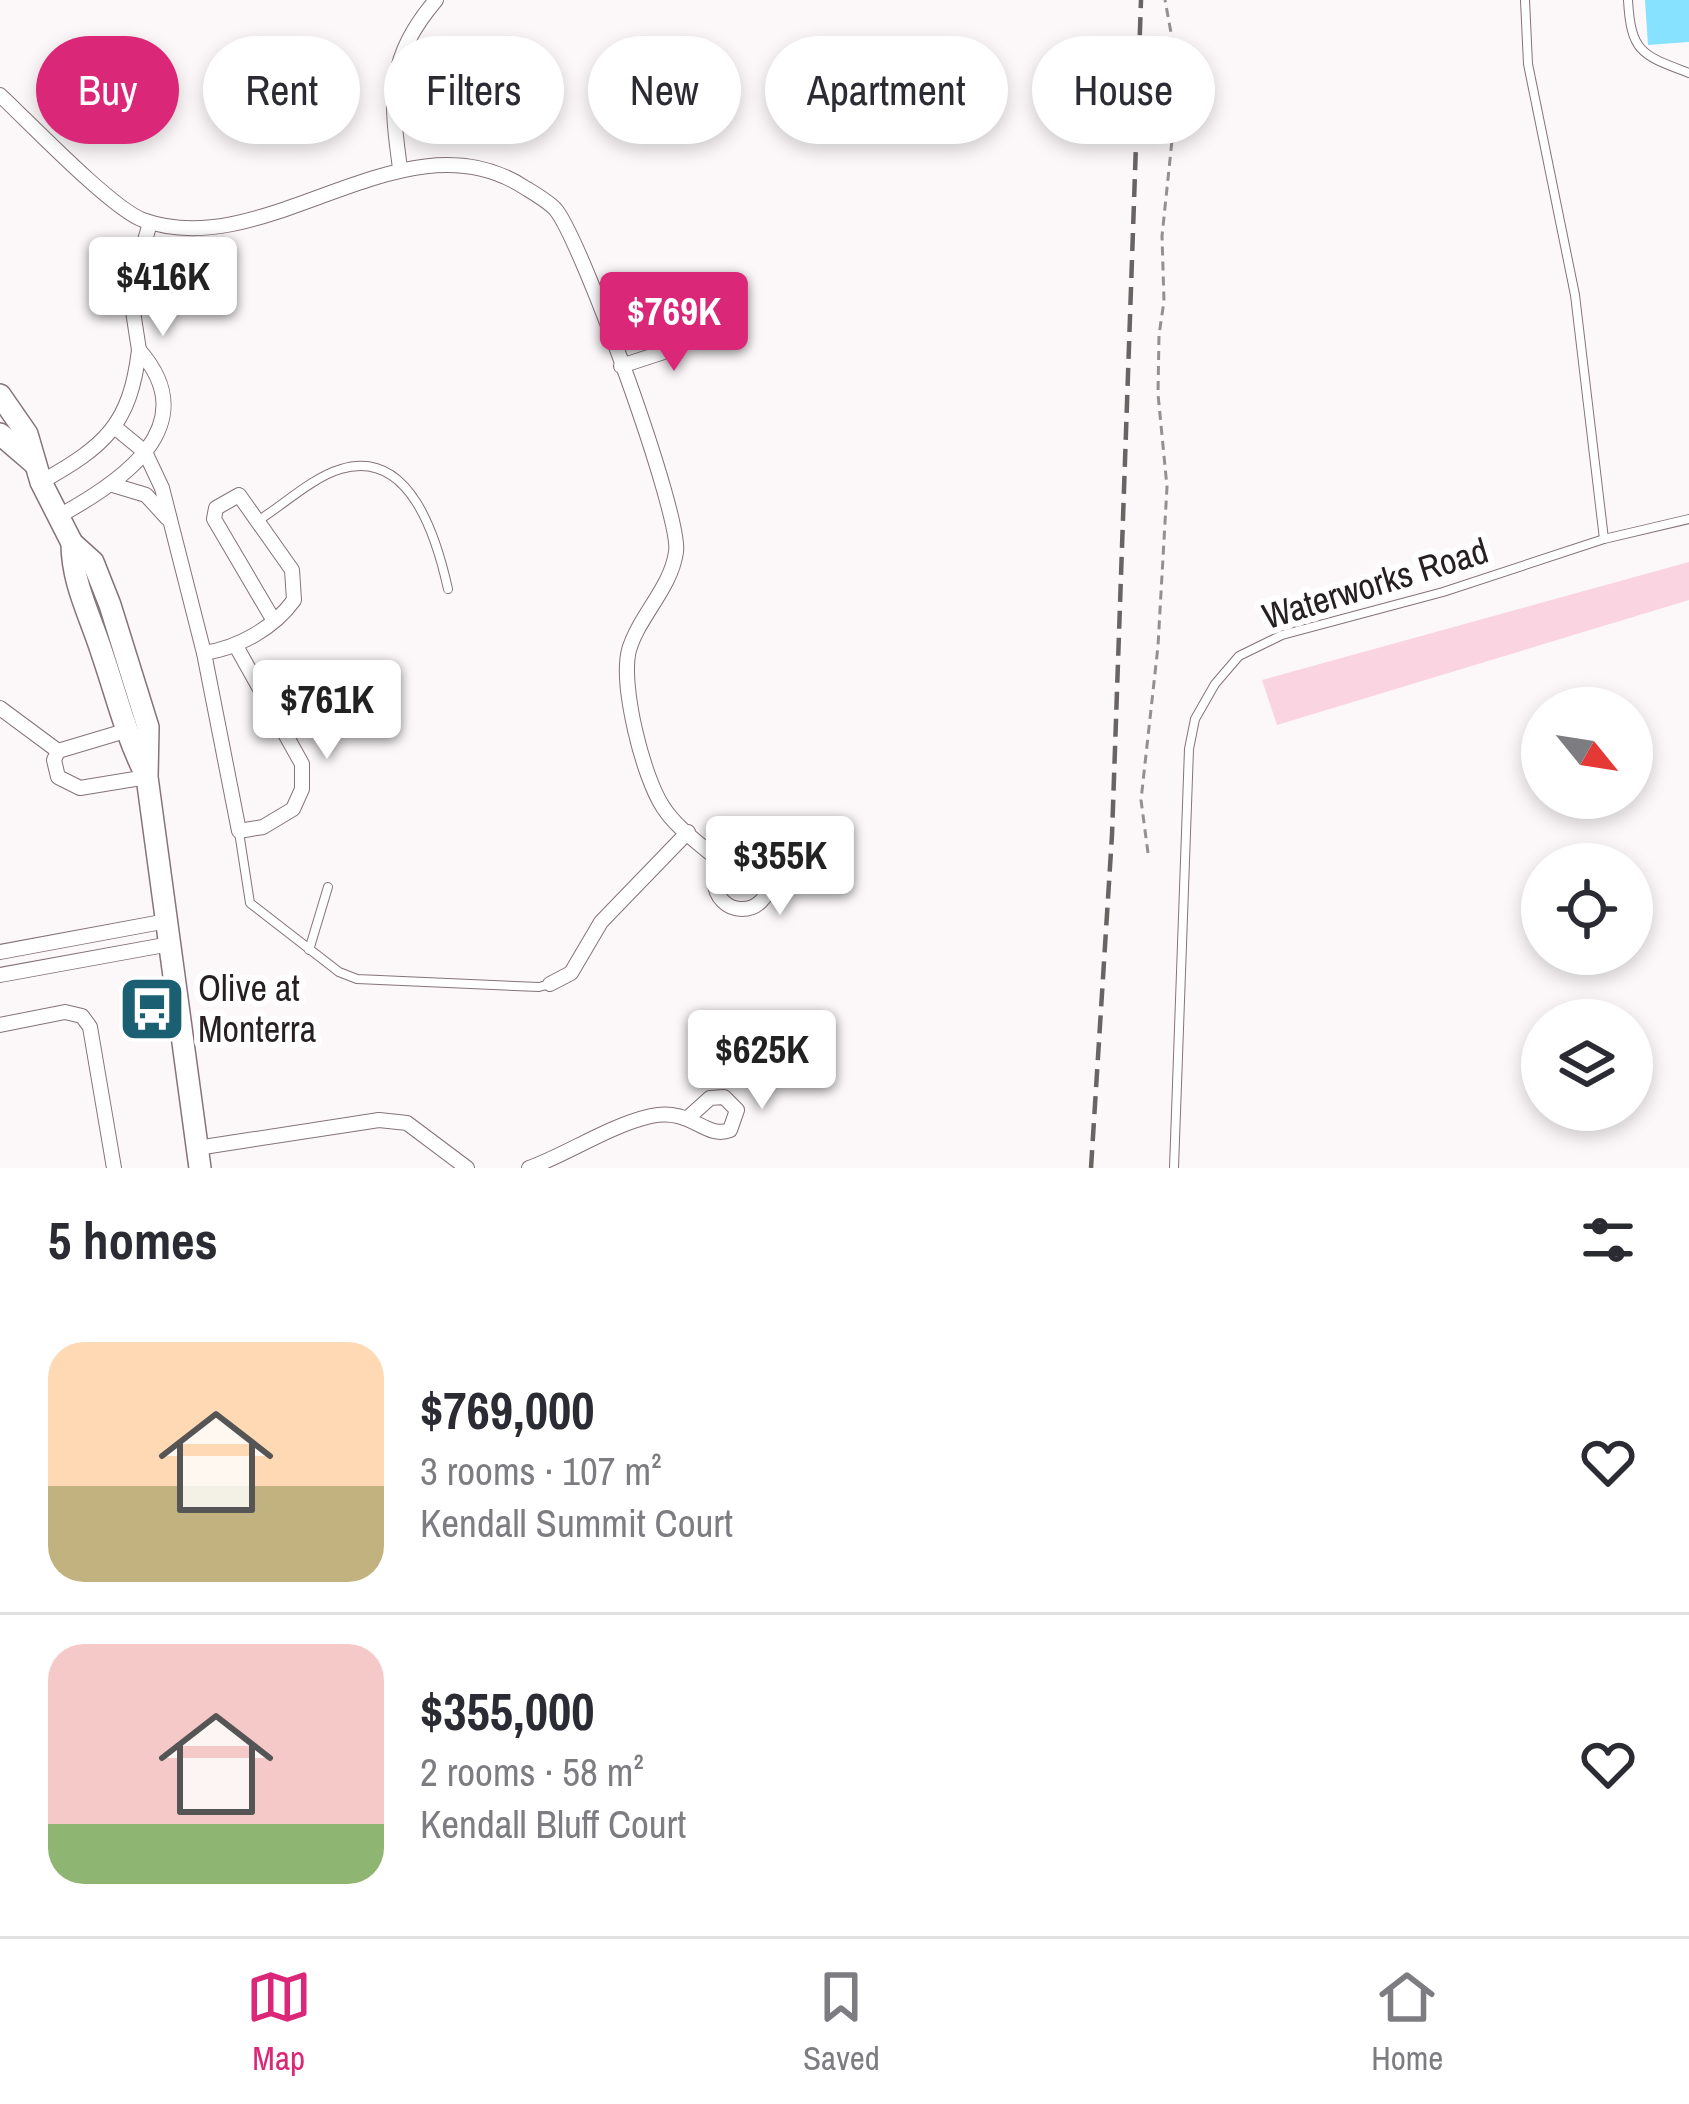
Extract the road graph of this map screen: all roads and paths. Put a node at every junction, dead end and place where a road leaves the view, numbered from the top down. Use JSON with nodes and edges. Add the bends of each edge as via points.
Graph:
{"nodes":[{"id":1,"x":436,"y":0,"type":"edge"},
{"id":2,"x":1165,"y":0,"type":"edge"},
{"id":3,"x":1525,"y":0,"type":"edge"},
{"id":4,"x":1628,"y":0,"type":"edge"},
{"id":5,"x":1689,"y":73,"type":"edge"},
{"id":6,"x":0,"y":95,"type":"edge"},
{"id":7,"x":400,"y":168,"type":"junction"},
{"id":8,"x":150,"y":223,"type":"junction"},
{"id":9,"x":697,"y":331,"type":"dead end"},
{"id":10,"x":139,"y":350,"type":"junction"},
{"id":11,"x":621,"y":366,"type":"junction"},
{"id":12,"x":0,"y":395,"type":"edge"},
{"id":13,"x":117,"y":428,"type":"junction"},
{"id":14,"x":0,"y":434,"type":"edge"},
{"id":15,"x":145,"y":452,"type":"junction"},
{"id":16,"x":38,"y":473,"type":"junction"},
{"id":17,"x":112,"y":484,"type":"junction"},
{"id":18,"x":59,"y":516,"type":"junction"},
{"id":19,"x":1689,"y":519,"type":"edge"},
{"id":20,"x":259,"y":520,"type":"junction"},
{"id":21,"x":170,"y":522,"type":"junction"},
{"id":22,"x":1604,"y":538,"type":"junction"},
{"id":23,"x":72,"y":543,"type":"junction"},
{"id":24,"x":448,"y":589,"type":"dead end"},
{"id":25,"x":274,"y":621,"type":"junction"},
{"id":26,"x":236,"y":646,"type":"junction"},
{"id":27,"x":204,"y":653,"type":"junction"},
{"id":28,"x":0,"y":708,"type":"edge"},
{"id":29,"x":124,"y":731,"type":"junction"},
{"id":30,"x":58,"y":751,"type":"junction"},
{"id":31,"x":147,"y":777,"type":"junction"},
{"id":32,"x":239,"y":831,"type":"junction"},
{"id":33,"x":688,"y":832,"type":"junction"},
{"id":34,"x":1148,"y":853,"type":"dead end"},
{"id":35,"x":722,"y":863,"type":"dead end"},
{"id":36,"x":328,"y":887,"type":"dead end"},
{"id":37,"x":169,"y":933,"type":"junction"},
{"id":38,"x":309,"y":950,"type":"junction"},
{"id":39,"x":0,"y":952,"type":"edge"},
{"id":40,"x":0,"y":975,"type":"edge"},
{"id":41,"x":550,"y":984,"type":"joint"},
{"id":42,"x":0,"y":1025,"type":"edge"},
{"id":43,"x":690,"y":1116,"type":"dead end"},
{"id":44,"x":198,"y":1158,"type":"edge"},
{"id":45,"x":114,"y":1168,"type":"edge"},
{"id":46,"x":467,"y":1168,"type":"edge"},
{"id":47,"x":530,"y":1168,"type":"edge"},
{"id":48,"x":1174,"y":1168,"type":"edge"}],
"edges":[{"from":1,"to":7,"type":"street","via":[[398,56]]},
{"from":2,"to":34,"type":"path","via":[[1176,102],[1162,236],[1158,394],[1167,487],[1141,800]]},
{"from":3,"to":22,"type":"lane","via":[[1528,64],[1575,295]]},
{"from":4,"to":5,"type":"lane","via":[[1630,36],[1644,55]]},
{"from":6,"to":8,"type":"street","via":[[118,204]]},
{"from":7,"to":8,"type":"street","via":[[196,230]]},
{"from":7,"to":11,"type":"street","via":[[480,165],[555,208],[593,280]]},
{"from":8,"to":10,"type":"street","via":[[130,292]]},
{"from":9,"to":11,"type":"street","via":[[673,349]]},
{"from":10,"to":13,"type":"street","via":[[134,391]]},
{"from":10,"to":15,"type":"street","via":[[157,370],[164,409]]},
{"from":11,"to":33,"type":"street","via":[[667,495],[677,550],[630,646],[628,694],[660,803]]},
{"from":12,"to":16,"type":"main road","via":[[27,434]]},
{"from":13,"to":15,"type":"street"},
{"from":13,"to":16,"type":"street","via":[[82,459]]},
{"from":14,"to":16,"type":"main road"},
{"from":15,"to":17,"type":"street"},
{"from":15,"to":21,"type":"street"},
{"from":16,"to":18,"type":"main road"},
{"from":17,"to":18,"type":"street"},
{"from":17,"to":21,"type":"street","via":[[146,495]]},
{"from":18,"to":23,"type":"main road"},
{"from":19,"to":22,"type":"lane","name":"Waterworks Road"},
{"from":20,"to":24,"type":"lane","via":[[340,469],[371,467],[420,504]]},
{"from":20,"to":25,"type":"street","via":[[297,586]]},
{"from":20,"to":25,"type":"street","via":[[239,495],[214,514]]},
{"from":21,"to":27,"type":"street"},
{"from":22,"to":48,"type":"lane","name":"Waterworks Road","via":[[1282,635],[1239,656],[1215,684],[1189,749]]},
{"from":23,"to":29,"type":"main road","via":[[72,572]]},
{"from":23,"to":31,"type":"main road","via":[[93,562],[126,649],[148,727]]},
{"from":25,"to":26,"type":"street"},
{"from":26,"to":27,"type":"street"},
{"from":26,"to":32,"type":"street","via":[[304,776],[293,809]]},
{"from":27,"to":32,"type":"street"},
{"from":28,"to":30,"type":"street"},
{"from":29,"to":30,"type":"street"},
{"from":29,"to":31,"type":"main road"},
{"from":30,"to":31,"type":"street","via":[[55,769],[69,786]]},
{"from":31,"to":37,"type":"main road"},
{"from":32,"to":38,"type":"lane","via":[[250,904]]},
{"from":33,"to":35,"type":"street"},
{"from":33,"to":41,"type":"street","via":[[601,922],[571,973]]},
{"from":36,"to":38,"type":"lane"},
{"from":37,"to":39,"type":"street"},
{"from":37,"to":40,"type":"street"},
{"from":37,"to":44,"type":"main road"},
{"from":38,"to":41,"type":"lane","via":[[357,979]]},
{"from":42,"to":45,"type":"street","via":[[82,1016]]},
{"from":43,"to":47,"type":"street","via":[[650,1116]]},
{"from":44,"to":46,"type":"street","via":[[379,1120],[407,1123]]}]}
